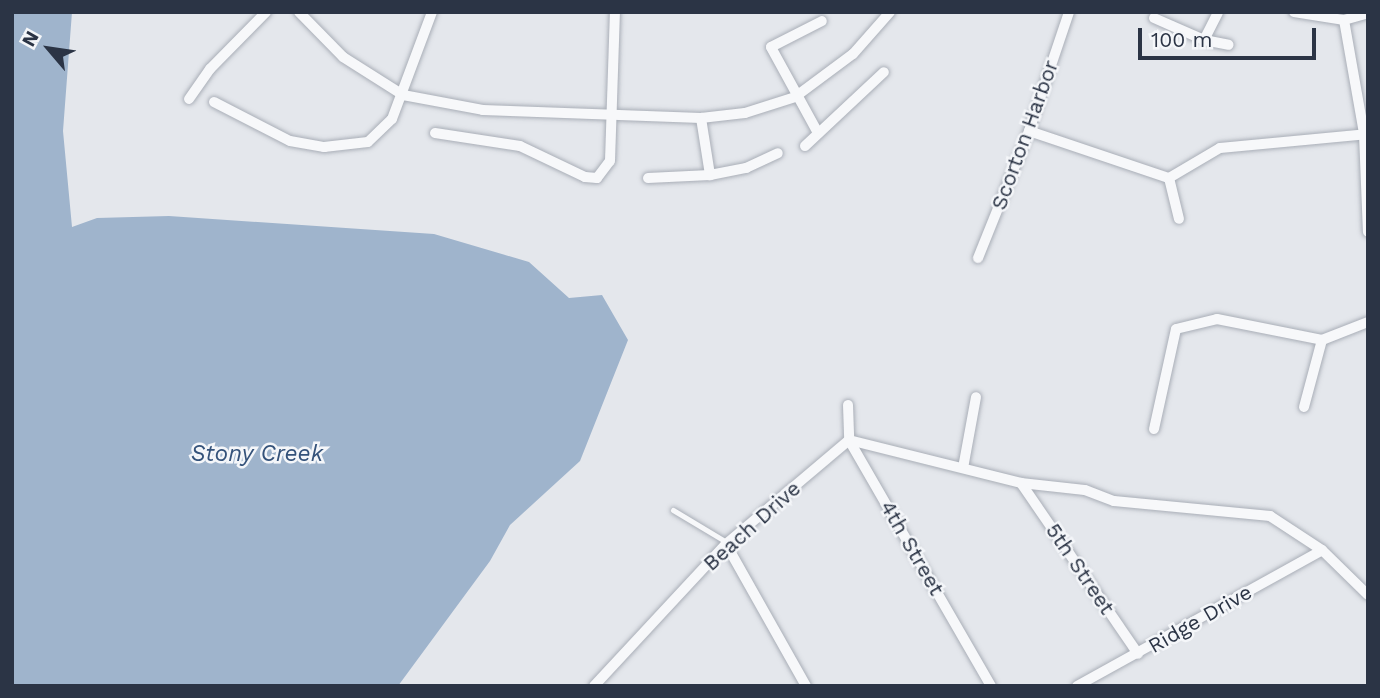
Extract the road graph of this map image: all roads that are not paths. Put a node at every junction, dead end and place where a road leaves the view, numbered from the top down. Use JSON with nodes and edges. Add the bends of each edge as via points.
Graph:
{"nodes":[{"id":1,"x":266,"y":12,"type":"edge"},
{"id":2,"x":299,"y":12,"type":"edge"},
{"id":3,"x":432,"y":12,"type":"edge"},
{"id":4,"x":615,"y":12,"type":"edge"},
{"id":5,"x":890,"y":12,"type":"edge"},
{"id":6,"x":1069,"y":12,"type":"edge"},
{"id":7,"x":1219,"y":12,"type":"edge"},
{"id":8,"x":1295,"y":12,"type":"edge"},
{"id":9,"x":1368,"y":13,"type":"edge"},
{"id":10,"x":1154,"y":18,"type":"dead end"},
{"id":11,"x":822,"y":20,"type":"dead end"},
{"id":12,"x":1344,"y":20,"type":"junction"},
{"id":13,"x":1204,"y":40,"type":"junction"},
{"id":14,"x":1230,"y":45,"type":"dead end"},
{"id":15,"x":884,"y":72,"type":"dead end"},
{"id":16,"x":403,"y":95,"type":"junction"},
{"id":17,"x":795,"y":97,"type":"junction"},
{"id":18,"x":189,"y":99,"type":"dead end"},
{"id":19,"x":214,"y":102,"type":"dead end"},
{"id":20,"x":612,"y":117,"type":"junction"},
{"id":21,"x":701,"y":118,"type":"junction"},
{"id":22,"x":1029,"y":131,"type":"junction"},
{"id":23,"x":435,"y":133,"type":"dead end"},
{"id":24,"x":818,"y":134,"type":"junction"},
{"id":25,"x":1366,"y":134,"type":"edge"},
{"id":26,"x":805,"y":146,"type":"dead end"},
{"id":27,"x":778,"y":153,"type":"dead end"},
{"id":28,"x":710,"y":175,"type":"junction"},
{"id":29,"x":648,"y":178,"type":"dead end"},
{"id":30,"x":1168,"y":178,"type":"junction"},
{"id":31,"x":1179,"y":219,"type":"dead end"},
{"id":32,"x":1368,"y":232,"type":"edge"},
{"id":33,"x":978,"y":258,"type":"dead end"},
{"id":34,"x":1368,"y":322,"type":"edge"},
{"id":35,"x":1322,"y":340,"type":"junction"},
{"id":36,"x":976,"y":397,"type":"dead end"},
{"id":37,"x":848,"y":405,"type":"dead end"},
{"id":38,"x":1304,"y":407,"type":"dead end"},
{"id":39,"x":1154,"y":429,"type":"dead end"},
{"id":40,"x":849,"y":440,"type":"junction"},
{"id":41,"x":963,"y":468,"type":"junction"},
{"id":42,"x":1021,"y":483,"type":"junction"},
{"id":43,"x":673,"y":510,"type":"dead end"},
{"id":44,"x":727,"y":543,"type":"junction"},
{"id":45,"x":1322,"y":550,"type":"junction"},
{"id":46,"x":1368,"y":595,"type":"edge"},
{"id":47,"x":1138,"y":654,"type":"junction"},
{"id":48,"x":594,"y":686,"type":"edge"},
{"id":49,"x":806,"y":686,"type":"edge"},
{"id":50,"x":991,"y":686,"type":"edge"},
{"id":51,"x":1077,"y":686,"type":"edge"}],
"edges":[{"from":1,"to":18,"type":"street","via":[[210,69]]},
{"from":2,"to":16,"type":"street","via":[[343,57]]},
{"from":3,"to":16,"type":"street"},
{"from":4,"to":20,"type":"street"},
{"from":5,"to":17,"type":"street","via":[[853,54]]},
{"from":6,"to":22,"type":"street","name":"Scorton Harbor"},
{"from":7,"to":13,"type":"street"},
{"from":8,"to":12,"type":"street"},
{"from":9,"to":12,"type":"street"},
{"from":10,"to":13,"type":"street"},
{"from":11,"to":17,"type":"street","via":[[771,47]]},
{"from":12,"to":25,"type":"street"},
{"from":13,"to":14,"type":"street"},
{"from":15,"to":24,"type":"street"},
{"from":16,"to":19,"type":"street","via":[[392,119],[368,142],[324,146],[290,141]]},
{"from":16,"to":20,"type":"street","via":[[483,110]]},
{"from":17,"to":21,"type":"street","via":[[746,113]]},
{"from":17,"to":24,"type":"street"},
{"from":20,"to":21,"type":"street"},
{"from":20,"to":23,"type":"street","via":[[610,160],[597,178],[520,146]]},
{"from":21,"to":28,"type":"street"},
{"from":22,"to":30,"type":"street"},
{"from":22,"to":33,"type":"street","name":"Scorton Harbor"},
{"from":24,"to":26,"type":"street"},
{"from":25,"to":30,"type":"street","via":[[1220,148]]},
{"from":25,"to":32,"type":"street"},
{"from":27,"to":28,"type":"street","via":[[746,168]]},
{"from":28,"to":29,"type":"street"},
{"from":30,"to":31,"type":"street"},
{"from":34,"to":35,"type":"street"},
{"from":35,"to":38,"type":"street"},
{"from":35,"to":39,"type":"street","via":[[1217,319],[1175,329]]},
{"from":36,"to":41,"type":"street"},
{"from":37,"to":40,"type":"street","name":"4th Street"},
{"from":40,"to":41,"type":"street"},
{"from":40,"to":44,"type":"street","name":"Beach Drive"},
{"from":40,"to":50,"type":"street","name":"4th Street"},
{"from":41,"to":42,"type":"street"},
{"from":42,"to":45,"type":"street","via":[[1085,490],[1114,501],[1270,516]]},
{"from":42,"to":47,"type":"street","name":"5th Street"},
{"from":43,"to":44,"type":"lane"},
{"from":44,"to":48,"type":"street","name":"Beach Drive"},
{"from":44,"to":49,"type":"street"},
{"from":45,"to":46,"type":"street"},
{"from":45,"to":47,"type":"street","name":"Ridge Drive"},
{"from":47,"to":51,"type":"street","name":"Ridge Drive"}]}
